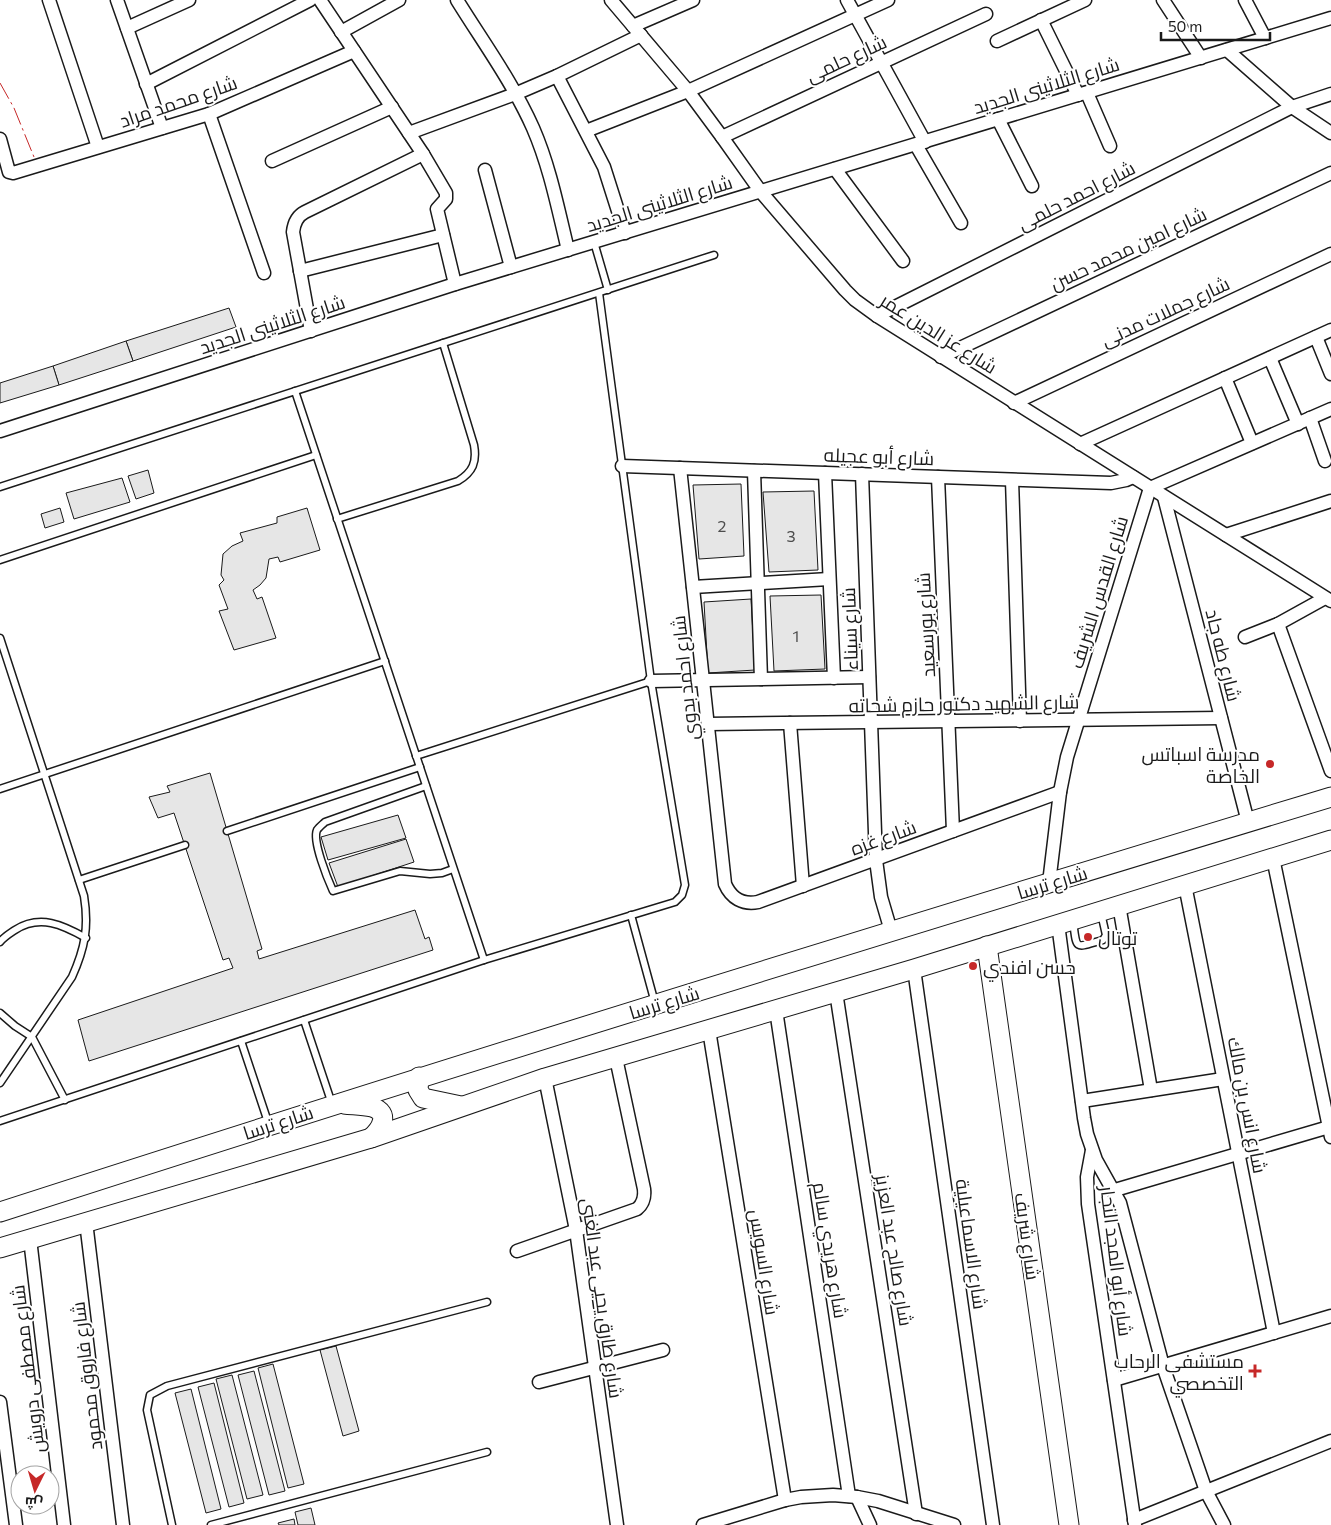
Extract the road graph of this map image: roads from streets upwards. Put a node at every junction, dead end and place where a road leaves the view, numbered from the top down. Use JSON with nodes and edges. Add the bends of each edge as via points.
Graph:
{"nodes":[{"id":1,"x":49,"y":0,"type":"edge"},
{"id":2,"x":117,"y":0,"type":"edge"},
{"id":3,"x":189,"y":0,"type":"edge"},
{"id":4,"x":310,"y":0,"type":"edge"},
{"id":5,"x":320,"y":0,"type":"edge"},
{"id":6,"x":399,"y":0,"type":"edge"},
{"id":7,"x":457,"y":0,"type":"edge"},
{"id":8,"x":611,"y":0,"type":"edge"},
{"id":9,"x":693,"y":0,"type":"edge"},
{"id":10,"x":847,"y":0,"type":"edge"},
{"id":11,"x":888,"y":0,"type":"edge"},
{"id":12,"x":1085,"y":0,"type":"edge"},
{"id":13,"x":1163,"y":0,"type":"edge"},
{"id":14,"x":1245,"y":0,"type":"edge"},
{"id":15,"x":986,"y":14,"type":"dead end"},
{"id":16,"x":855,"y":15,"type":"junction"},
{"id":17,"x":1331,"y":18,"type":"edge"},
{"id":18,"x":1041,"y":20,"type":"junction"},
{"id":19,"x":127,"y":28,"type":"junction"},
{"id":20,"x":637,"y":31,"type":"junction"},
{"id":21,"x":341,"y":32,"type":"junction"},
{"id":22,"x":1265,"y":38,"type":"junction"},
{"id":23,"x":997,"y":40,"type":"dead end"},
{"id":24,"x":1226,"y":50,"type":"junction"},
{"id":25,"x":354,"y":51,"type":"junction"},
{"id":26,"x":1201,"y":58,"type":"junction"},
{"id":27,"x":881,"y":62,"type":"junction"},
{"id":28,"x":557,"y":76,"type":"junction"},
{"id":29,"x":146,"y":84,"type":"junction"},
{"id":30,"x":688,"y":90,"type":"junction"},
{"id":31,"x":515,"y":94,"type":"junction"},
{"id":32,"x":1083,"y":94,"type":"junction"},
{"id":33,"x":1331,"y":94,"type":"edge"},
{"id":34,"x":392,"y":107,"type":"junction"},
{"id":35,"x":1292,"y":107,"type":"junction"},
{"id":36,"x":210,"y":114,"type":"junction"},
{"id":37,"x":998,"y":119,"type":"junction"},
{"id":38,"x":162,"y":128,"type":"junction"},
{"id":39,"x":586,"y":131,"type":"junction"},
{"id":40,"x":409,"y":133,"type":"junction"},
{"id":41,"x":1331,"y":133,"type":"edge"},
{"id":42,"x":722,"y":137,"type":"junction"},
{"id":43,"x":0,"y":139,"type":"edge"},
{"id":44,"x":921,"y":143,"type":"junction"},
{"id":45,"x":1110,"y":146,"type":"dead end"},
{"id":46,"x":98,"y":147,"type":"junction"},
{"id":47,"x":423,"y":154,"type":"junction"},
{"id":48,"x":272,"y":161,"type":"dead end"},
{"id":49,"x":835,"y":169,"type":"junction"},
{"id":50,"x":485,"y":170,"type":"dead end"},
{"id":51,"x":1331,"y":173,"type":"edge"},
{"id":52,"x":1032,"y":186,"type":"dead end"},
{"id":53,"x":761,"y":192,"type":"junction"},
{"id":54,"x":961,"y":223,"type":"dead end"},
{"id":55,"x":625,"y":233,"type":"junction"},
{"id":56,"x":443,"y":235,"type":"junction"},
{"id":57,"x":568,"y":250,"type":"junction"},
{"id":58,"x":1331,"y":254,"type":"edge"},
{"id":59,"x":903,"y":261,"type":"dead end"},
{"id":60,"x":511,"y":267,"type":"junction"},
{"id":61,"x":300,"y":271,"type":"junction"},
{"id":62,"x":264,"y":273,"type":"dead end"},
{"id":63,"x":455,"y":284,"type":"junction"},
{"id":64,"x":876,"y":316,"type":"junction"},
{"id":65,"x":1331,"y":330,"type":"edge"},
{"id":66,"x":311,"y":331,"type":"junction"},
{"id":67,"x":1316,"y":337,"type":"junction"},
{"id":68,"x":941,"y":356,"type":"junction"},
{"id":69,"x":1270,"y":358,"type":"junction"},
{"id":70,"x":1331,"y":374,"type":"edge"},
{"id":71,"x":1225,"y":378,"type":"junction"},
{"id":72,"x":1014,"y":402,"type":"junction"},
{"id":73,"x":1331,"y":409,"type":"edge"},
{"id":74,"x":1304,"y":421,"type":"junction"},
{"id":75,"x":0,"y":431,"type":"edge"},
{"id":76,"x":1252,"y":443,"type":"junction"},
{"id":77,"x":1080,"y":444,"type":"junction"},
{"id":78,"x":1325,"y":461,"type":"dead end"},
{"id":79,"x":622,"y":466,"type":"road end"},
{"id":80,"x":680,"y":468,"type":"junction"},
{"id":81,"x":754,"y":471,"type":"junction"},
{"id":82,"x":825,"y":473,"type":"junction"},
{"id":83,"x":862,"y":474,"type":"junction"},
{"id":84,"x":938,"y":477,"type":"junction"},
{"id":85,"x":1133,"y":477,"type":"junction"},
{"id":86,"x":1012,"y":480,"type":"junction"},
{"id":87,"x":1150,"y":488,"type":"junction"},
{"id":88,"x":1164,"y":497,"type":"junction"},
{"id":89,"x":1331,"y":501,"type":"edge"},
{"id":90,"x":1226,"y":535,"type":"junction"},
{"id":91,"x":829,"y":579,"type":"junction"},
{"id":92,"x":758,"y":583,"type":"junction"},
{"id":93,"x":693,"y":587,"type":"junction"},
{"id":94,"x":1326,"y":595,"type":"edge"},
{"id":95,"x":1278,"y":624,"type":"junction"},
{"id":96,"x":1245,"y":637,"type":"dead end"},
{"id":97,"x":834,"y":678,"type":"junction"},
{"id":98,"x":869,"y":678,"type":"junction"},
{"id":99,"x":761,"y":679,"type":"junction"},
{"id":100,"x":703,"y":680,"type":"junction"},
{"id":101,"x":651,"y":681,"type":"road end"},
{"id":102,"x":1221,"y":718,"type":"junction"},
{"id":103,"x":1078,"y":720,"type":"junction"},
{"id":104,"x":948,"y":721,"type":"junction"},
{"id":105,"x":1020,"y":721,"type":"junction"},
{"id":106,"x":871,"y":722,"type":"junction"},
{"id":107,"x":790,"y":723,"type":"junction"},
{"id":108,"x":708,"y":724,"type":"junction"},
{"id":109,"x":1331,"y":771,"type":"edge"},
{"id":110,"x":1060,"y":792,"type":"junction"},
{"id":111,"x":1331,"y":797,"type":"edge"},
{"id":112,"x":1248,"y":822,"type":"junction"},
{"id":113,"x":954,"y":831,"type":"junction"},
{"id":114,"x":1331,"y":840,"type":"edge"},
{"id":115,"x":1273,"y":858,"type":"junction"},
{"id":116,"x":876,"y":860,"type":"junction"},
{"id":117,"x":1049,"y":883,"type":"junction"},
{"id":118,"x":726,"y":884,"type":"joint"},
{"id":119,"x":1185,"y":885,"type":"junction"},
{"id":120,"x":803,"y":886,"type":"junction"},
{"id":121,"x":1119,"y":905,"type":"junction"},
{"id":122,"x":1065,"y":922,"type":"junction"},
{"id":123,"x":891,"y":931,"type":"junction"},
{"id":124,"x":987,"y":946,"type":"junction"},
{"id":125,"x":914,"y":969,"type":"junction"},
{"id":126,"x":836,"y":992,"type":"junction"},
{"id":127,"x":776,"y":1010,"type":"junction"},
{"id":128,"x":709,"y":1030,"type":"junction"},
{"id":129,"x":616,"y":1058,"type":"junction"},
{"id":130,"x":420,"y":1078,"type":"junction"},
{"id":131,"x":545,"y":1078,"type":"junction"},
{"id":132,"x":1223,"y":1079,"type":"junction"},
{"id":133,"x":1325,"y":1082,"type":"edge"},
{"id":134,"x":1151,"y":1090,"type":"junction"},
{"id":135,"x":1082,"y":1101,"type":"junction"},
{"id":136,"x":334,"y":1104,"type":"junction"},
{"id":137,"x":464,"y":1107,"type":"junction"},
{"id":138,"x":1330,"y":1132,"type":"edge"},
{"id":139,"x":371,"y":1138,"type":"junction"},
{"id":140,"x":1092,"y":1150,"type":"junction"},
{"id":141,"x":1238,"y":1154,"type":"junction"},
{"id":142,"x":1114,"y":1190,"type":"junction"},
{"id":143,"x":0,"y":1212,"type":"edge"},
{"id":144,"x":86,"y":1222,"type":"junction"},
{"id":145,"x":576,"y":1230,"type":"junction"},
{"id":146,"x":30,"y":1239,"type":"junction"},
{"id":147,"x":0,"y":1248,"type":"edge"},
{"id":148,"x":517,"y":1251,"type":"dead end"},
{"id":149,"x":1331,"y":1316,"type":"edge"},
{"id":150,"x":1274,"y":1333,"type":"junction"},
{"id":151,"x":663,"y":1350,"type":"dead end"},
{"id":152,"x":1162,"y":1366,"type":"junction"},
{"id":153,"x":595,"y":1368,"type":"junction"},
{"id":154,"x":1114,"y":1380,"type":"junction"},
{"id":155,"x":539,"y":1382,"type":"dead end"},
{"id":156,"x":0,"y":1402,"type":"edge"},
{"id":157,"x":1331,"y":1441,"type":"edge"},
{"id":158,"x":1206,"y":1491,"type":"junction"},
{"id":159,"x":853,"y":1497,"type":"junction"},
{"id":160,"x":784,"y":1500,"type":"junction"},
{"id":161,"x":916,"y":1514,"type":"junction"},
{"id":162,"x":1134,"y":1523,"type":"edge"},
{"id":163,"x":16,"y":1525,"type":"edge"},
{"id":164,"x":64,"y":1525,"type":"edge"},
{"id":165,"x":123,"y":1525,"type":"edge"},
{"id":166,"x":617,"y":1525,"type":"edge"},
{"id":167,"x":703,"y":1525,"type":"edge"},
{"id":168,"x":870,"y":1525,"type":"edge"},
{"id":169,"x":954,"y":1525,"type":"edge"},
{"id":170,"x":993,"y":1525,"type":"edge"},
{"id":171,"x":1068,"y":1525,"type":"edge"},
{"id":172,"x":1224,"y":1525,"type":"edge"}],
"edges":[{"from":1,"to":46,"type":"street"},
{"from":2,"to":19,"type":"street"},
{"from":3,"to":19,"type":"street"},
{"from":4,"to":29,"type":"street"},
{"from":5,"to":21,"type":"street"},
{"from":6,"to":21,"type":"street"},
{"from":7,"to":31,"type":"street"},
{"from":8,"to":20,"type":"street","name":"شارع عز الدين عمر"},
{"from":9,"to":20,"type":"street"},
{"from":10,"to":16,"type":"street"},
{"from":11,"to":16,"type":"street"},
{"from":12,"to":18,"type":"street"},
{"from":13,"to":26,"type":"street"},
{"from":14,"to":22,"type":"street"},
{"from":15,"to":27,"type":"street","name":"شارع حلمى"},
{"from":16,"to":27,"type":"street"},
{"from":16,"to":30,"type":"street"},
{"from":17,"to":22,"type":"street","name":"شارع الثلاثينى الجديد"},
{"from":18,"to":23,"type":"street"},
{"from":18,"to":32,"type":"street"},
{"from":19,"to":29,"type":"street"},
{"from":20,"to":28,"type":"street"},
{"from":20,"to":30,"type":"street","name":"شارع عز الدين عمر"},
{"from":21,"to":25,"type":"street"},
{"from":22,"to":24,"type":"street","name":"شارع الثلاثينى الجديد"},
{"from":24,"to":26,"type":"street","name":"شارع الثلاثينى الجديد"},
{"from":24,"to":35,"type":"street"},
{"from":25,"to":34,"type":"street"},
{"from":25,"to":36,"type":"street","name":"شارع محمد مراد"},
{"from":26,"to":32,"type":"street","name":"شارع الثلاثينى الجديد"},
{"from":27,"to":42,"type":"street","name":"شارع حلمى"},
{"from":27,"to":44,"type":"street"},
{"from":28,"to":31,"type":"street"},
{"from":28,"to":39,"type":"street"},
{"from":29,"to":38,"type":"street"},
{"from":30,"to":39,"type":"street"},
{"from":30,"to":42,"type":"street","name":"شارع عز الدين عمر"},
{"from":31,"to":40,"type":"street"},
{"from":31,"to":57,"type":"street","via":[[547,163]]},
{"from":32,"to":37,"type":"street","name":"شارع الثلاثينى الجديد"},
{"from":32,"to":45,"type":"street"},
{"from":33,"to":35,"type":"street","name":"شارع احمد حلمى"},
{"from":34,"to":40,"type":"street"},
{"from":34,"to":48,"type":"street"},
{"from":35,"to":41,"type":"street"},
{"from":35,"to":64,"type":"street","name":"شارع احمد حلمى"},
{"from":36,"to":38,"type":"street","name":"شارع محمد مراد"},
{"from":36,"to":62,"type":"street"},
{"from":37,"to":44,"type":"street","name":"شارع الثلاثينى الجديد"},
{"from":37,"to":52,"type":"street"},
{"from":38,"to":46,"type":"street","name":"شارع محمد مراد"},
{"from":39,"to":55,"type":"street","via":[[604,167]]},
{"from":40,"to":47,"type":"street"},
{"from":42,"to":53,"type":"street","name":"شارع عز الدين عمر"},
{"from":43,"to":46,"type":"street","name":"شارع محمد مراد","via":[[9,172],[13,173]]},
{"from":44,"to":49,"type":"street","name":"شارع الثلاثينى الجديد"},
{"from":44,"to":54,"type":"street"},
{"from":47,"to":56,"type":"street","via":[[446,193],[446,199],[437,209]]},
{"from":47,"to":61,"type":"street","via":[[301,214],[293,232]]},
{"from":49,"to":53,"type":"street","name":"شارع الثلاثينى الجديد"},
{"from":49,"to":59,"type":"street"},
{"from":50,"to":60,"type":"street"},
{"from":51,"to":68,"type":"street","name":"شارع امين محمد حسن"},
{"from":53,"to":55,"type":"street","name":"شارع الثلاثينى الجديد"},
{"from":53,"to":64,"type":"street","name":"شارع عز الدين عمر","via":[[845,290]]},
{"from":55,"to":57,"type":"street","name":"شارع الثلاثينى الجديد"},
{"from":56,"to":61,"type":"street"},
{"from":56,"to":63,"type":"street"},
{"from":57,"to":60,"type":"street","name":"شارع الثلاثينى الجديد"},
{"from":58,"to":72,"type":"street","name":"شارع جملات مدنى"},
{"from":60,"to":63,"type":"street","name":"شارع الثلاثينى الجديد"},
{"from":61,"to":66,"type":"street"},
{"from":63,"to":66,"type":"street","name":"شارع الثلاثينى الجديد"},
{"from":64,"to":68,"type":"street","name":"شارع عز الدين عمر"},
{"from":65,"to":67,"type":"street"},
{"from":66,"to":75,"type":"street","name":"شارع الثلاثينى الجديد"},
{"from":67,"to":69,"type":"street"},
{"from":67,"to":70,"type":"street"},
{"from":68,"to":72,"type":"street","name":"شارع عز الدين عمر"},
{"from":69,"to":71,"type":"street"},
{"from":69,"to":74,"type":"street"},
{"from":71,"to":76,"type":"street"},
{"from":71,"to":77,"type":"street"},
{"from":72,"to":77,"type":"street","name":"شارع عز الدين عمر"},
{"from":73,"to":74,"type":"street"},
{"from":74,"to":76,"type":"street"},
{"from":74,"to":78,"type":"street"},
{"from":76,"to":87,"type":"street"},
{"from":77,"to":85,"type":"street","name":"شارع عز الدين عمر"},
{"from":79,"to":80,"type":"street","name":"شارع أبو عجيله"},
{"from":80,"to":81,"type":"street","name":"شارع أبو عجيله"},
{"from":80,"to":93,"type":"street","name":"شارع احمد بدوي"},
{"from":81,"to":82,"type":"street","name":"شارع أبو عجيله"},
{"from":81,"to":92,"type":"street"},
{"from":82,"to":83,"type":"street","name":"شارع أبو عجيله"},
{"from":82,"to":91,"type":"street"},
{"from":83,"to":84,"type":"street","name":"شارع أبو عجيله"},
{"from":83,"to":98,"type":"street","name":"شارع سيناء"},
{"from":84,"to":86,"type":"street","name":"شارع أبو عجيله"},
{"from":84,"to":104,"type":"street","name":"شارع بورسعيد"},
{"from":85,"to":86,"type":"street","name":"شارع أبو عجيله","via":[[1111,483]]},
{"from":85,"to":87,"type":"street","name":"شارع عز الدين عمر"},
{"from":86,"to":105,"type":"street"},
{"from":87,"to":88,"type":"street","name":"شارع عز الدين عمر"},
{"from":87,"to":103,"type":"street","name":"شارع القدس الشريف"},
{"from":88,"to":90,"type":"street","name":"شارع عز الدين عمر"},
{"from":88,"to":102,"type":"street","name":"شارع طه جاد"},
{"from":89,"to":90,"type":"street"},
{"from":90,"to":94,"type":"street","name":"شارع عز الدين عمر"},
{"from":91,"to":92,"type":"street"},
{"from":91,"to":97,"type":"street"},
{"from":92,"to":93,"type":"street"},
{"from":92,"to":99,"type":"street"},
{"from":93,"to":100,"type":"street","name":"شارع احمد بدوي"},
{"from":94,"to":95,"type":"street"},
{"from":95,"to":96,"type":"street"},
{"from":95,"to":109,"type":"street"},
{"from":97,"to":98,"type":"street"},
{"from":97,"to":99,"type":"street"},
{"from":98,"to":106,"type":"street","name":"شارع سيناء"},
{"from":99,"to":100,"type":"street"},
{"from":100,"to":101,"type":"street"},
{"from":100,"to":108,"type":"street","name":"شارع احمد بدوي"},
{"from":102,"to":103,"type":"street","name":"شارع الشهيد دكتور حازم شحاته"},
{"from":102,"to":112,"type":"street","name":"شارع طه جاد"},
{"from":103,"to":105,"type":"street","name":"شارع الشهيد دكتور حازم شحاته"},
{"from":103,"to":110,"type":"street","name":"شارع القدس الشريف"},
{"from":104,"to":105,"type":"street","name":"شارع الشهيد دكتور حازم شحاته"},
{"from":104,"to":106,"type":"street","name":"شارع الشهيد دكتور حازم شحاته"},
{"from":104,"to":113,"type":"street","name":"شارع بورسعيد"},
{"from":106,"to":107,"type":"street","name":"شارع الشهيد دكتور حازم شحاته"},
{"from":106,"to":116,"type":"street","name":"شارع سيناء"},
{"from":107,"to":108,"type":"street","name":"شارع الشهيد دكتور حازم شحاته"},
{"from":107,"to":120,"type":"street"},
{"from":108,"to":118,"type":"street","name":"شارع احمد بدوي"},
{"from":110,"to":113,"type":"street","name":"شارع غزه"},
{"from":110,"to":117,"type":"street","name":"شارع القدس الشريف"},
{"from":111,"to":112,"type":"main road","name":"شارع ترسا"},
{"from":112,"to":117,"type":"main road","name":"شارع ترسا"},
{"from":113,"to":116,"type":"street","name":"شارع غزه"},
{"from":114,"to":115,"type":"main road","name":"شارع ترسا"},
{"from":115,"to":119,"type":"main road","name":"شارع ترسا"},
{"from":115,"to":133,"type":"street"},
{"from":116,"to":120,"type":"street","name":"شارع غزه"},
{"from":116,"to":123,"type":"street","name":"شارع سيناء","via":[[881,897]]},
{"from":117,"to":123,"type":"main road","name":"شارع ترسا"},
{"from":118,"to":120,"type":"street","name":"شارع غزه","via":[[731,894],[746,903]]},
{"from":119,"to":121,"type":"main road","name":"شارع ترسا"},
{"from":119,"to":132,"type":"street","name":"شارع انس بن مالك"},
{"from":121,"to":122,"type":"main road","name":"شارع ترسا"},
{"from":121,"to":134,"type":"street"},
{"from":122,"to":124,"type":"main road","name":"شارع ترسا"},
{"from":122,"to":135,"type":"street"},
{"from":123,"to":130,"type":"main road","name":"شارع ترسا"},
{"from":124,"to":125,"type":"main road","name":"شارع ترسا"},
{"from":124,"to":171,"type":"main road","name":"شارع شريف"},
{"from":125,"to":126,"type":"main road","name":"شارع ترسا"},
{"from":125,"to":170,"type":"street","name":"شارع الاسماعيلية"},
{"from":126,"to":127,"type":"main road","name":"شارع ترسا"},
{"from":126,"to":161,"type":"street","name":"شارع صالح عبد العزيز"},
{"from":127,"to":128,"type":"main road","name":"شارع ترسا"},
{"from":127,"to":159,"type":"street","name":"شارع هريدي سالم"},
{"from":128,"to":129,"type":"main road","name":"شارع ترسا"},
{"from":128,"to":160,"type":"street","name":"شارع السويس"},
{"from":129,"to":131,"type":"main road","name":"شارع ترسا"},
{"from":129,"to":145,"type":"street","via":[[644,1198],[637,1209]]},
{"from":130,"to":136,"type":"main road","name":"شارع ترسا"},
{"from":130,"to":137,"type":"main road","via":[[418,1090],[423,1098]]},
{"from":131,"to":137,"type":"main road","name":"شارع ترسا"},
{"from":131,"to":145,"type":"street","name":"شارع طارق يحيى عبد الغنى"},
{"from":132,"to":134,"type":"street"},
{"from":132,"to":141,"type":"street","name":"شارع انس بن مالك"},
{"from":133,"to":138,"type":"street"},
{"from":134,"to":135,"type":"street"},
{"from":135,"to":140,"type":"street"},
{"from":136,"to":139,"type":"main road","via":[[377,1110],[383,1120],[382,1126]]},
{"from":136,"to":143,"type":"main road","name":"شارع ترسا"},
{"from":137,"to":139,"type":"main road","name":"شارع ترسا"},
{"from":138,"to":141,"type":"street"},
{"from":139,"to":144,"type":"main road","name":"شارع ترسا"},
{"from":140,"to":142,"type":"street"},
{"from":140,"to":154,"type":"street","name":"شارع أبو المجد النجار","via":[[1087,1177],[1088,1204]]},
{"from":141,"to":142,"type":"street"},
{"from":141,"to":150,"type":"street","name":"شارع انس بن مالك"},
{"from":142,"to":152,"type":"street"},
{"from":144,"to":146,"type":"main road","name":"شارع ترسا"},
{"from":144,"to":165,"type":"street","name":"شارع فاروق محمود"},
{"from":145,"to":148,"type":"street"},
{"from":145,"to":153,"type":"street","name":"شارع طارق يحيى عبد الغنى"},
{"from":146,"to":147,"type":"main road","name":"شارع ترسا"},
{"from":146,"to":164,"type":"street","name":"شارع مصطفى درويش"},
{"from":149,"to":150,"type":"street"},
{"from":150,"to":152,"type":"street"},
{"from":151,"to":153,"type":"street"},
{"from":152,"to":154,"type":"street"},
{"from":152,"to":158,"type":"street"},
{"from":153,"to":155,"type":"street"},
{"from":153,"to":166,"type":"street","name":"شارع طارق يحيى عبد الغنى"},
{"from":154,"to":162,"type":"street","name":"شارع أبو المجد النجار"},
{"from":156,"to":163,"type":"street"},
{"from":157,"to":158,"type":"street"},
{"from":158,"to":162,"type":"street"},
{"from":158,"to":172,"type":"street"},
{"from":159,"to":160,"type":"street","via":[[816,1496]]},
{"from":159,"to":161,"type":"street"},
{"from":159,"to":168,"type":"street","name":"شارع هريدي سالم"},
{"from":160,"to":167,"type":"street"},
{"from":161,"to":169,"type":"street"}]}
